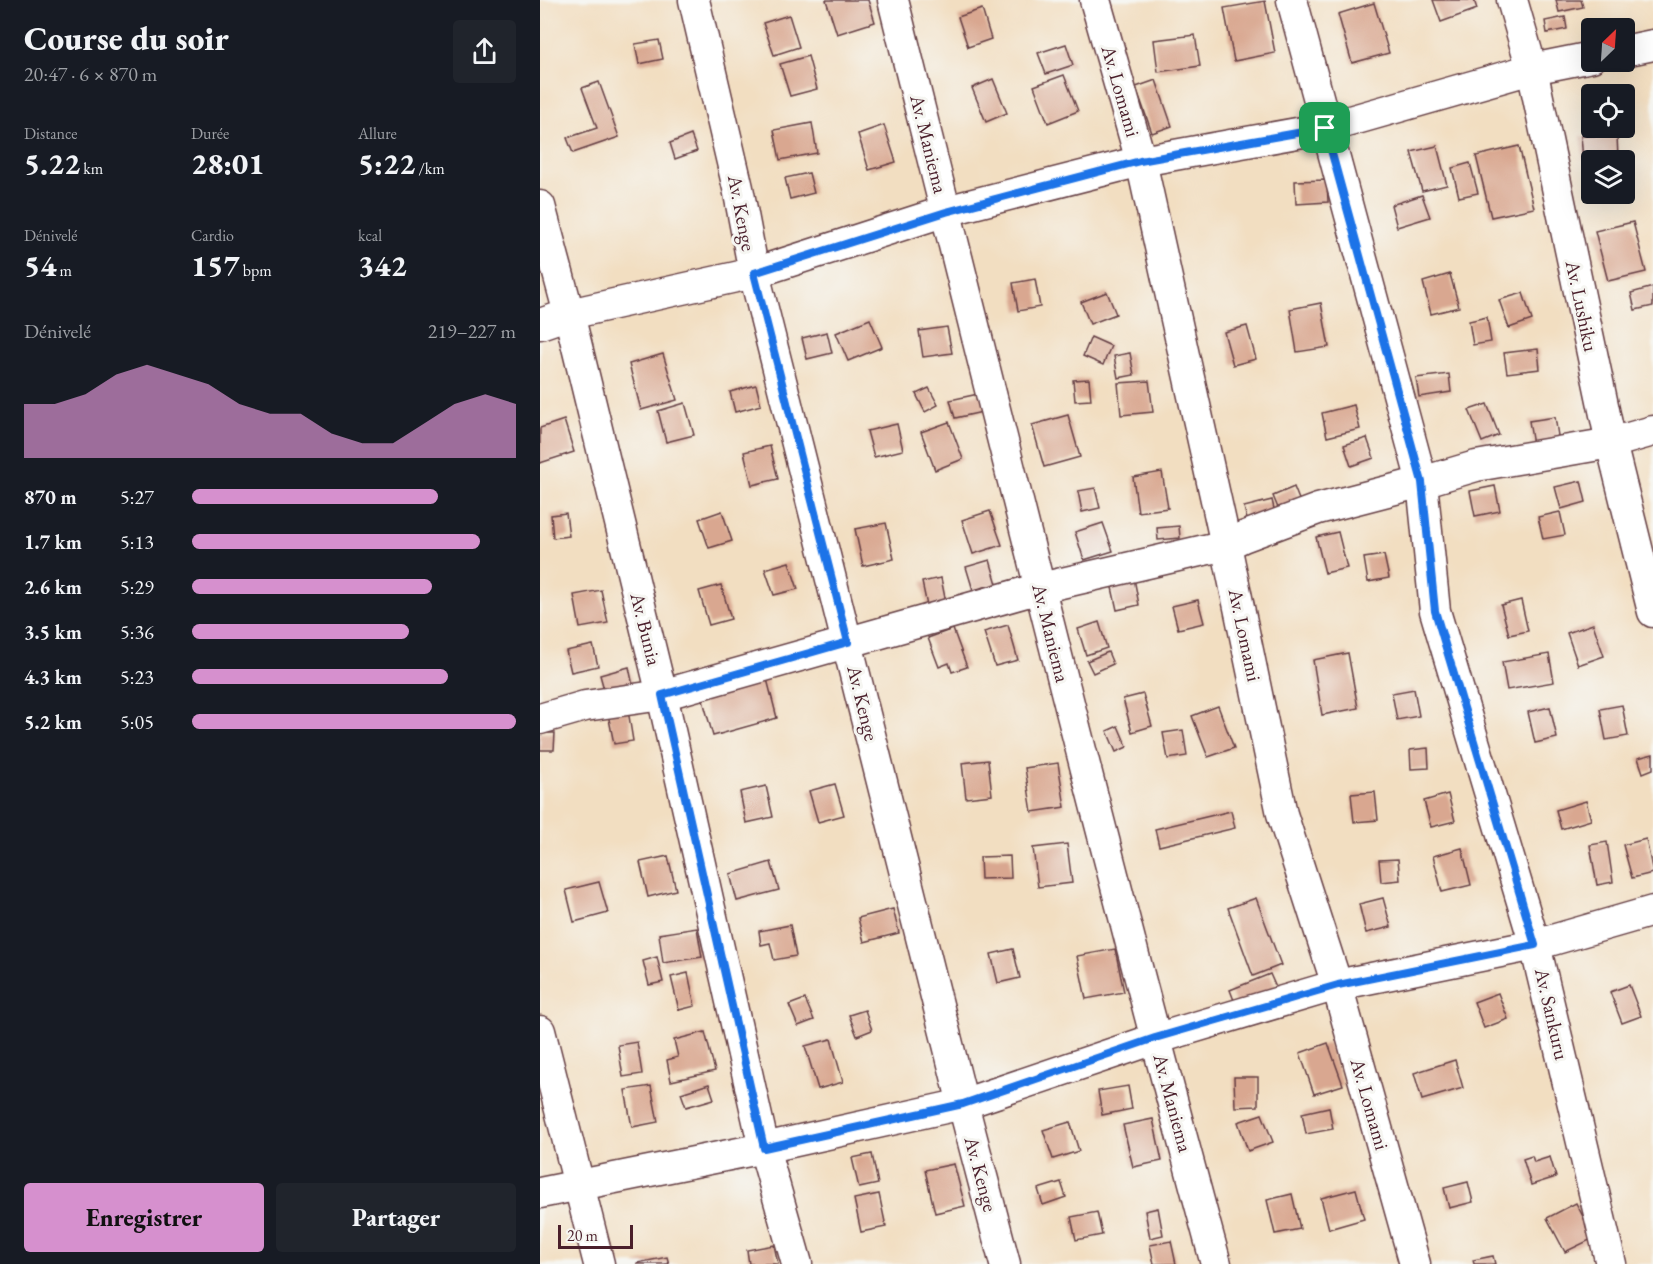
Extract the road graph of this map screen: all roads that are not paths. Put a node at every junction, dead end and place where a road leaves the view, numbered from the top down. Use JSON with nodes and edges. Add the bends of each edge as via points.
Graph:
{"nodes":[{"id":1,"x":694,"y":0,"type":"edge"},
{"id":2,"x":893,"y":0,"type":"edge"},
{"id":3,"x":1095,"y":0,"type":"edge"},
{"id":4,"x":1292,"y":0,"type":"edge"},
{"id":5,"x":1512,"y":0,"type":"edge"},
{"id":6,"x":1653,"y":45,"type":"edge"},
{"id":7,"x":1635,"y":49,"type":"edge"},
{"id":8,"x":1581,"y":59,"type":"edge"},
{"id":9,"x":1532,"y":69,"type":"junction"},
{"id":10,"x":1325,"y":128,"type":"junction"},
{"id":11,"x":1140,"y":161,"type":"junction"},
{"id":12,"x":540,"y":206,"type":"edge"},
{"id":13,"x":946,"y":212,"type":"junction"},
{"id":14,"x":754,"y":273,"type":"junction"},
{"id":15,"x":569,"y":314,"type":"junction"},
{"id":16,"x":540,"y":324,"type":"edge"},
{"id":17,"x":1653,"y":431,"type":"edge"},
{"id":18,"x":1611,"y":443,"type":"junction"},
{"id":19,"x":1422,"y":482,"type":"junction"},
{"id":20,"x":1226,"y":545,"type":"junction"},
{"id":21,"x":1040,"y":588,"type":"junction"},
{"id":22,"x":1653,"y":612,"type":"edge"},
{"id":23,"x":848,"y":642,"type":"junction"},
{"id":24,"x":662,"y":695,"type":"junction"},
{"id":25,"x":540,"y":719,"type":"edge"},
{"id":26,"x":1653,"y":911,"type":"edge"},
{"id":27,"x":1535,"y":945,"type":"junction"},
{"id":28,"x":1338,"y":985,"type":"junction"},
{"id":29,"x":540,"y":1031,"type":"edge"},
{"id":30,"x":1155,"y":1038,"type":"junction"},
{"id":31,"x":963,"y":1104,"type":"junction"},
{"id":32,"x":764,"y":1148,"type":"junction"},
{"id":33,"x":578,"y":1185,"type":"junction"},
{"id":34,"x":540,"y":1193,"type":"edge"},
{"id":35,"x":599,"y":1264,"type":"edge"},
{"id":36,"x":796,"y":1264,"type":"edge"},
{"id":37,"x":1005,"y":1264,"type":"edge"},
{"id":38,"x":1216,"y":1264,"type":"edge"},
{"id":39,"x":1415,"y":1264,"type":"edge"},
{"id":40,"x":1611,"y":1264,"type":"edge"}],
"edges":[{"from":1,"to":14,"type":"street","name":"Av. Kenge"},
{"from":2,"to":13,"type":"street","name":"Av. Maniema"},
{"from":3,"to":11,"type":"street","name":"Av. Lomami"},
{"from":4,"to":10,"type":"street","name":"Av. Sankuru"},
{"from":5,"to":9,"type":"street","name":"Av. Lushiku"},
{"from":6,"to":7,"type":"street"},
{"from":8,"to":9,"type":"street"},
{"from":9,"to":10,"type":"street"},
{"from":9,"to":18,"type":"street","name":"Av. Lushiku"},
{"from":10,"to":11,"type":"street"},
{"from":10,"to":19,"type":"street","name":"Av. Sankuru"},
{"from":11,"to":13,"type":"street"},
{"from":11,"to":20,"type":"street","name":"Av. Lomami"},
{"from":12,"to":15,"type":"street","name":"Av. Bunia"},
{"from":13,"to":14,"type":"street"},
{"from":13,"to":21,"type":"street","name":"Av. Maniema"},
{"from":14,"to":15,"type":"street"},
{"from":14,"to":23,"type":"street","name":"Av. Kenge"},
{"from":15,"to":16,"type":"street"},
{"from":15,"to":24,"type":"street","name":"Av. Bunia"},
{"from":17,"to":18,"type":"street"},
{"from":18,"to":19,"type":"street","via":[[1476,466]]},
{"from":18,"to":22,"type":"street","name":"Av. Lushiku"},
{"from":19,"to":20,"type":"street","via":[[1318,509]]},
{"from":19,"to":27,"type":"street","name":"Av. Sankuru","via":[[1435,611]]},
{"from":20,"to":21,"type":"street"},
{"from":20,"to":28,"type":"street","name":"Av. Lomami","via":[[1282,814]]},
{"from":21,"to":23,"type":"street"},
{"from":21,"to":30,"type":"street","name":"Av. Maniema"},
{"from":23,"to":24,"type":"street"},
{"from":23,"to":31,"type":"street","name":"Av. Kenge"},
{"from":24,"to":25,"type":"street","via":[[585,706]]},
{"from":24,"to":32,"type":"street","name":"Av. Bunia"},
{"from":26,"to":27,"type":"street"},
{"from":27,"to":28,"type":"street"},
{"from":27,"to":40,"type":"street","name":"Av. Sankuru"},
{"from":28,"to":30,"type":"street"},
{"from":28,"to":39,"type":"street","name":"Av. Lomami"},
{"from":29,"to":33,"type":"street"},
{"from":30,"to":31,"type":"street"},
{"from":30,"to":38,"type":"street","name":"Av. Maniema"},
{"from":31,"to":32,"type":"street"},
{"from":31,"to":37,"type":"street","name":"Av. Kenge"},
{"from":32,"to":33,"type":"street"},
{"from":32,"to":36,"type":"street","name":"Av. Bunia"},
{"from":33,"to":34,"type":"street"},
{"from":33,"to":35,"type":"street"}]}
